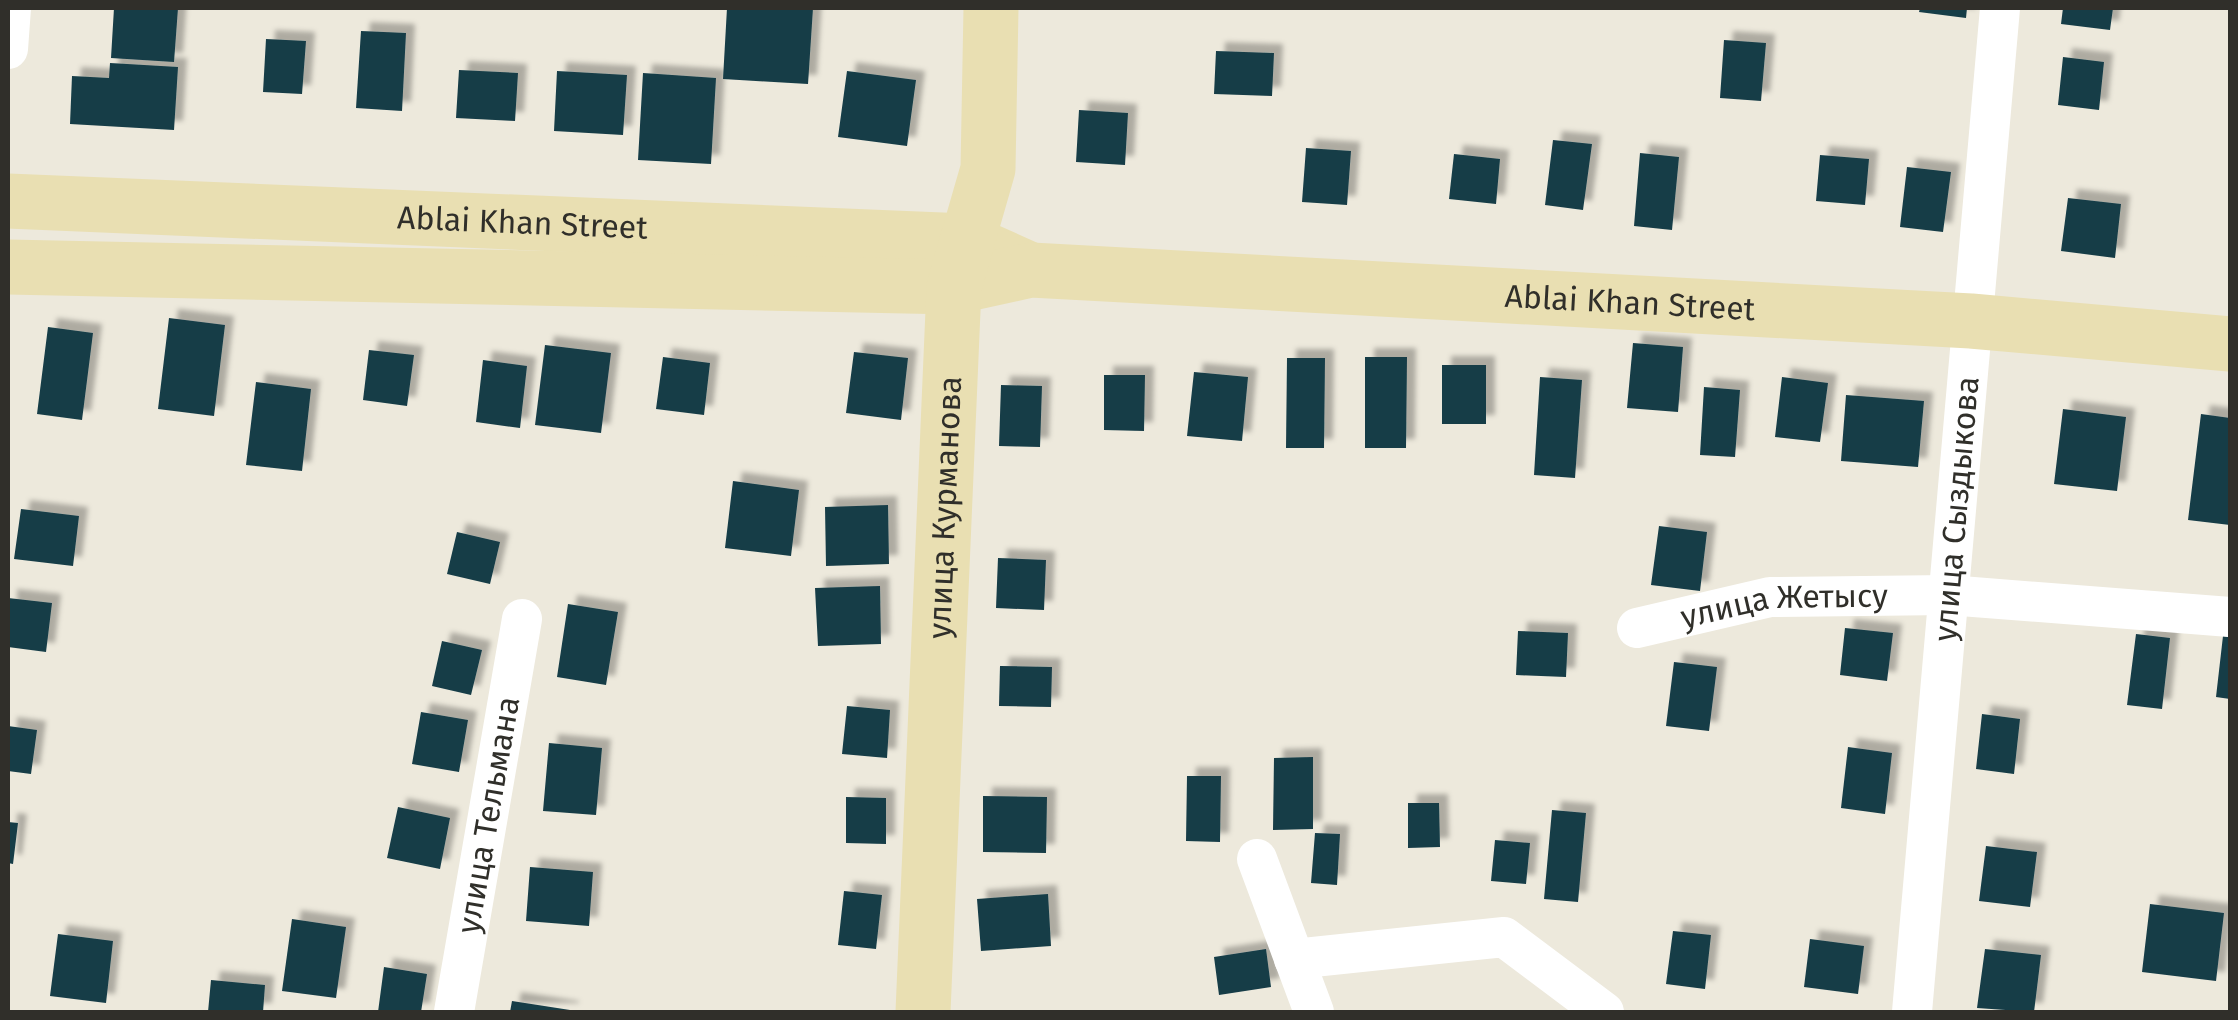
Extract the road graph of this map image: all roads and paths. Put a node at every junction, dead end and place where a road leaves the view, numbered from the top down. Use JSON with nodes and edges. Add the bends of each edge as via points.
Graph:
{"nodes":[{"id":1,"x":11,"y":8,"type":"edge"},
{"id":2,"x":991,"y":8,"type":"edge"},
{"id":3,"x":2000,"y":8,"type":"edge"},
{"id":4,"x":8,"y":49,"type":"edge"},
{"id":5,"x":8,"y":201,"type":"edge"},
{"id":6,"x":960,"y":264,"type":"junction"},
{"id":7,"x":8,"y":267,"type":"edge"},
{"id":8,"x":1971,"y":321,"type":"junction"},
{"id":9,"x":2230,"y":344,"type":"edge"},
{"id":10,"x":1948,"y":595,"type":"junction"},
{"id":11,"x":2230,"y":617,"type":"edge"},
{"id":12,"x":522,"y":618,"type":"dead end"},
{"id":13,"x":1636,"y":628,"type":"dead end"},
{"id":14,"x":1257,"y":859,"type":"dead end"},
{"id":15,"x":1294,"y":959,"type":"junction"},
{"id":16,"x":454,"y":1012,"type":"edge"},
{"id":17,"x":924,"y":1012,"type":"edge"},
{"id":18,"x":1314,"y":1012,"type":"edge"},
{"id":19,"x":1604,"y":1012,"type":"edge"},
{"id":20,"x":1912,"y":1012,"type":"edge"}],
"edges":[{"from":1,"to":4,"type":"street"},
{"from":2,"to":6,"type":"street","name":"улица Курманова","via":[[988,170]]},
{"from":3,"to":8,"type":"street","name":"улица Сыздыкова"},
{"from":5,"to":6,"type":"street","name":"Ablai Khan Street"},
{"from":6,"to":7,"type":"street","name":"Ablai Khan Street"},
{"from":6,"to":8,"type":"street","name":"Ablai Khan Street"},
{"from":6,"to":17,"type":"street","name":"улица Курманова"},
{"from":8,"to":9,"type":"street","name":"Ablai Khan Street"},
{"from":8,"to":10,"type":"street","name":"улица Сыздыкова"},
{"from":10,"to":11,"type":"street","name":"улица Жетысу"},
{"from":10,"to":13,"type":"street","name":"улица Жетысу","via":[[1770,596]]},
{"from":10,"to":20,"type":"street","name":"улица Сыздыкова"},
{"from":12,"to":16,"type":"street","name":"улица Тельмана"},
{"from":14,"to":15,"type":"street"},
{"from":15,"to":18,"type":"street"},
{"from":15,"to":19,"type":"street","via":[[1504,938]]}]}
